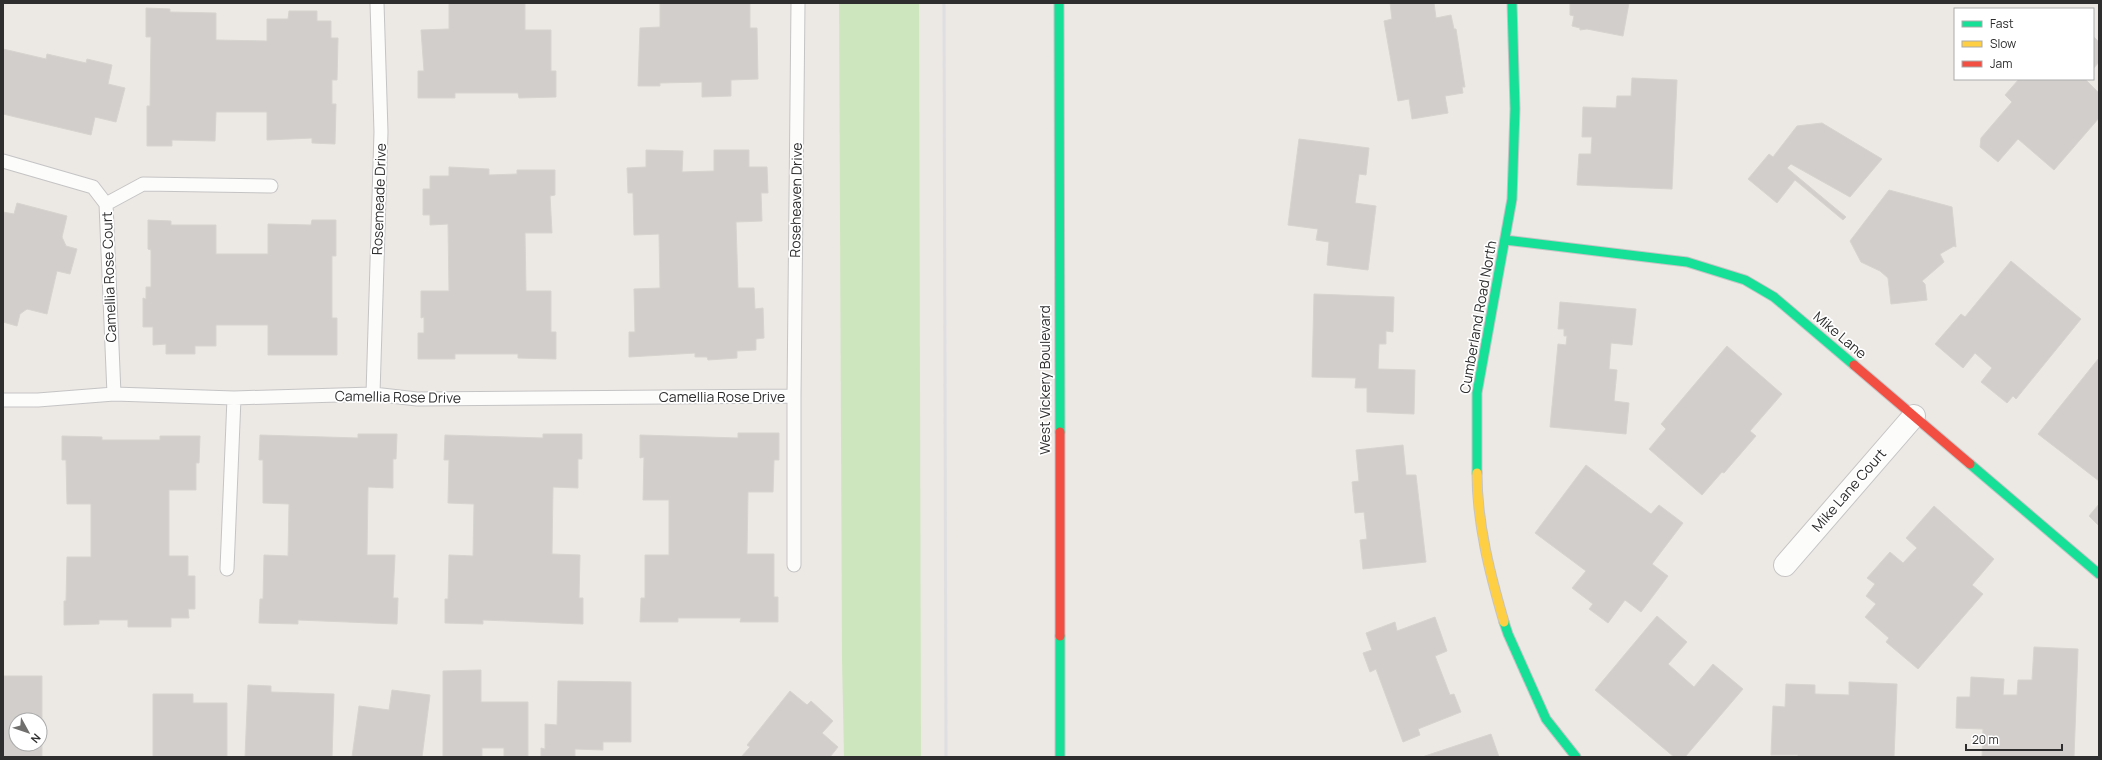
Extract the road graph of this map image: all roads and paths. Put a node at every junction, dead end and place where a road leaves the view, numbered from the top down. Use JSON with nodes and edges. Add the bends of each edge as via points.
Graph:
{"nodes":[{"id":1,"x":377,"y":3,"type":"edge"},
{"id":2,"x":798,"y":3,"type":"edge"},
{"id":3,"x":1059,"y":3,"type":"edge"},
{"id":4,"x":1512,"y":3,"type":"edge"},
{"id":5,"x":3,"y":161,"type":"edge"},
{"id":6,"x":271,"y":186,"type":"dead end"},
{"id":7,"x":106,"y":204,"type":"junction"},
{"id":8,"x":1504,"y":240,"type":"junction"},
{"id":9,"x":114,"y":394,"type":"junction"},
{"id":10,"x":372,"y":394,"type":"junction"},
{"id":11,"x":794,"y":396,"type":"junction"},
{"id":12,"x":234,"y":398,"type":"junction"},
{"id":13,"x":3,"y":400,"type":"edge"},
{"id":14,"x":1914,"y":416,"type":"junction"},
{"id":15,"x":794,"y":565,"type":"dead end"},
{"id":16,"x":1785,"y":565,"type":"dead end"},
{"id":17,"x":227,"y":569,"type":"dead end"},
{"id":18,"x":2099,"y":574,"type":"edge"},
{"id":19,"x":1060,"y":757,"type":"edge"},
{"id":20,"x":1576,"y":757,"type":"edge"}],
"edges":[{"from":1,"to":10,"type":"lane","name":"Rosemeade Drive","via":[[381,132]]},
{"from":2,"to":11,"type":"lane","name":"Roseheaven Drive"},
{"from":3,"to":19,"type":"street","name":"West Vickery Boulevard"},
{"from":4,"to":8,"type":"street","name":"Cumberland Road North","via":[[1515,109],[1512,199]]},
{"from":5,"to":7,"type":"lane","name":"Camellia Rose Court","via":[[93,187]]},
{"from":6,"to":7,"type":"lane","via":[[143,184]]},
{"from":7,"to":9,"type":"lane","name":"Camellia Rose Court"},
{"from":8,"to":14,"type":"street","name":"Mike Lane","via":[[1687,262],[1745,280],[1774,297]]},
{"from":8,"to":20,"type":"street","name":"Cumberland Road North","via":[[1477,393],[1477,491],[1489,569],[1508,634],[1546,719]]},
{"from":9,"to":12,"type":"lane","name":"Camellia Rose Drive"},
{"from":9,"to":13,"type":"lane","name":"Camellia Rose Drive"},
{"from":10,"to":11,"type":"lane","name":"Camellia Rose Drive","via":[[417,399]]},
{"from":10,"to":12,"type":"lane","name":"Camellia Rose Drive"},
{"from":11,"to":15,"type":"lane","name":"Roseheaven Drive"},
{"from":12,"to":17,"type":"lane"},
{"from":14,"to":16,"type":"street","name":"Mike Lane Court"},
{"from":14,"to":18,"type":"street","name":"Mike Lane"}]}
